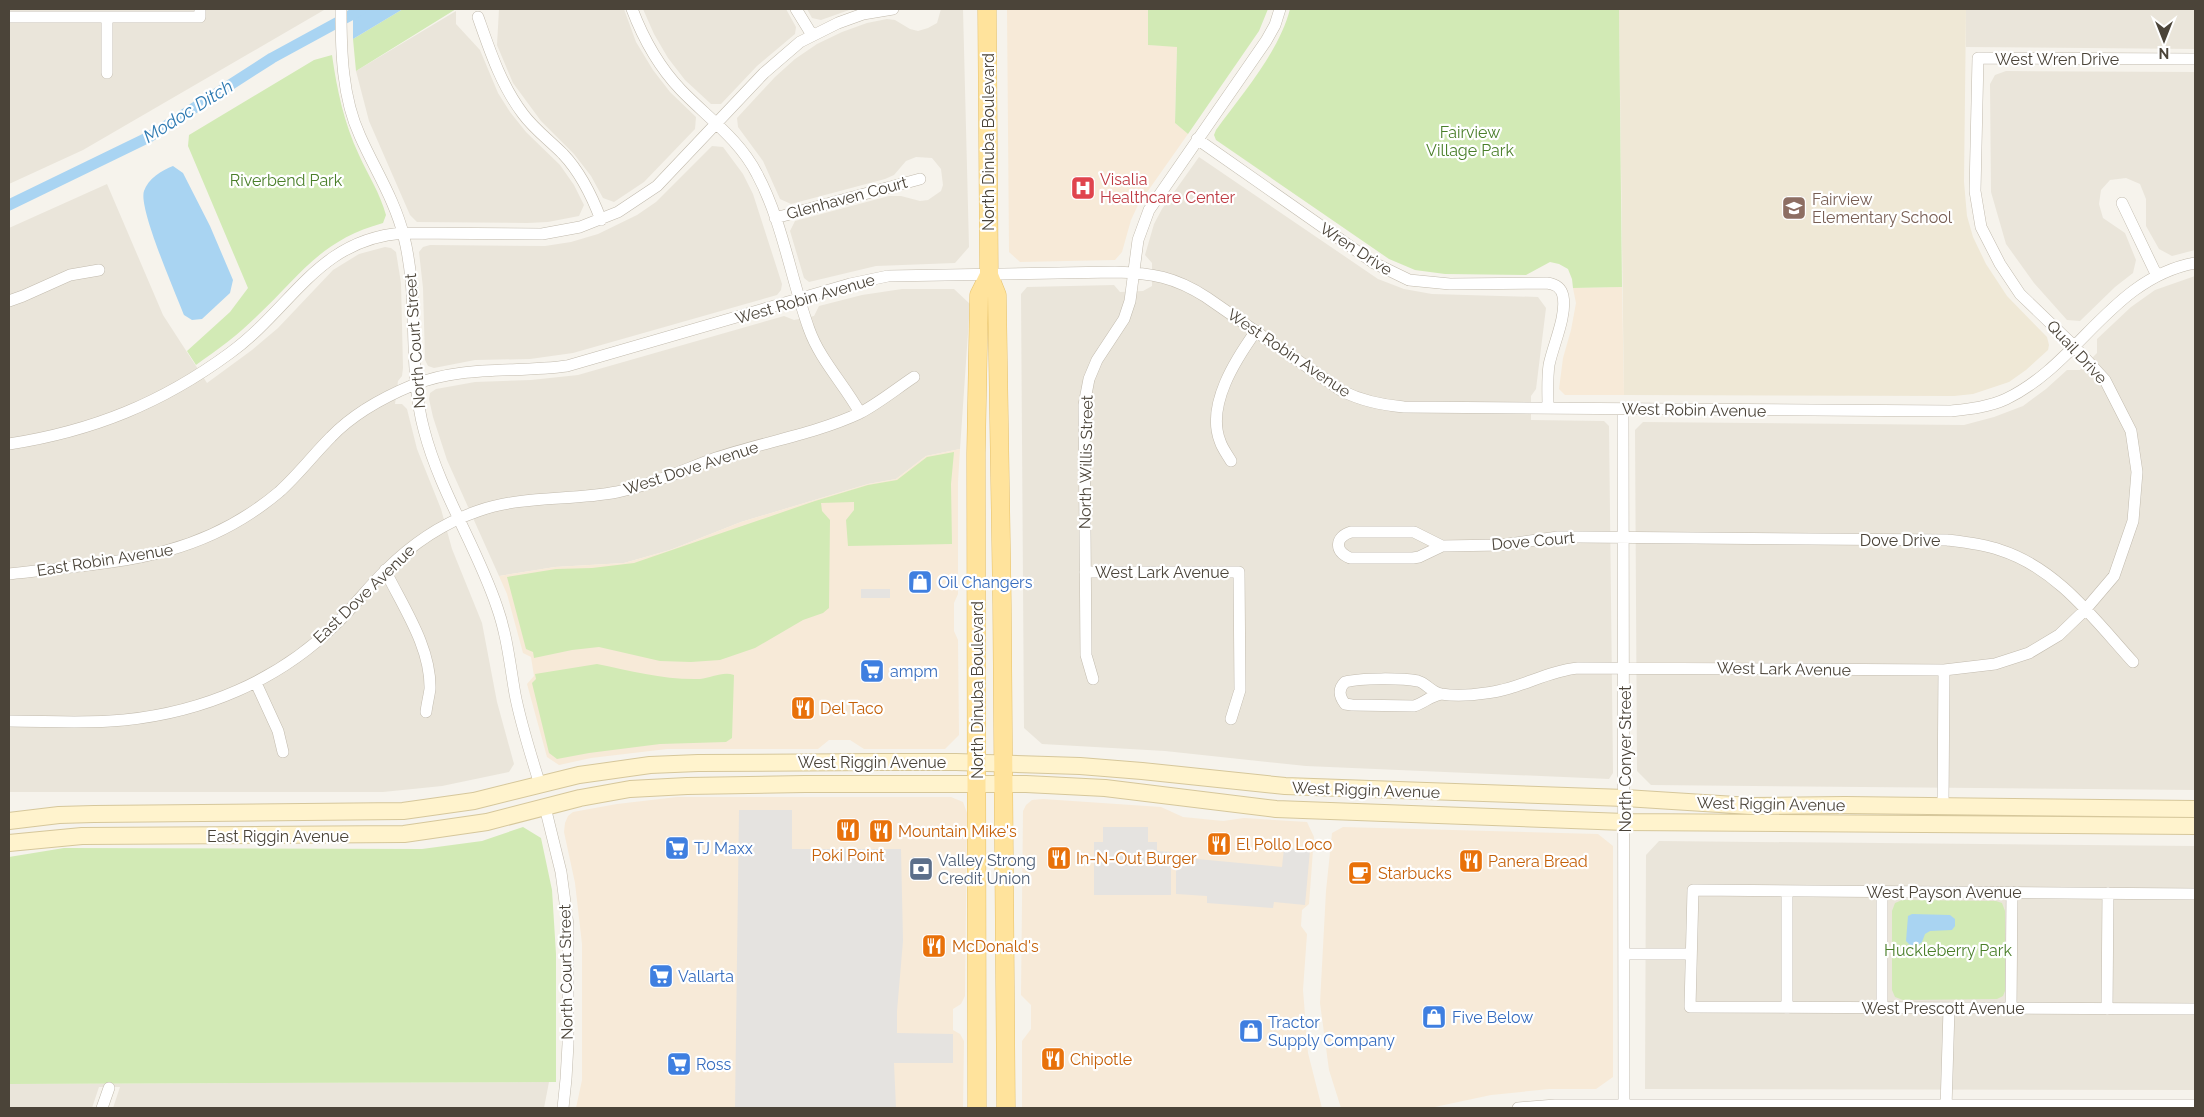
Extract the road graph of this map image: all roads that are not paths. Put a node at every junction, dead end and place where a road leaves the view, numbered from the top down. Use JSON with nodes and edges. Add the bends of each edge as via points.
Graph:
{"nodes":[{"id":1,"x":341,"y":9,"type":"edge"},
{"id":2,"x":632,"y":9,"type":"edge"},
{"id":3,"x":796,"y":9,"type":"edge"},
{"id":4,"x":893,"y":9,"type":"edge"},
{"id":5,"x":987,"y":9,"type":"edge"},
{"id":6,"x":1280,"y":9,"type":"edge"},
{"id":7,"x":200,"y":13,"type":"edge"},
{"id":8,"x":107,"y":16,"type":"junction"},
{"id":9,"x":9,"y":17,"type":"edge"},
{"id":10,"x":478,"y":18,"type":"dead end"},
{"id":11,"x":812,"y":35,"type":"junction"},
{"id":12,"x":1978,"y":58,"type":"joint"},
{"id":13,"x":2195,"y":59,"type":"edge"},
{"id":14,"x":107,"y":73,"type":"dead end"},
{"id":15,"x":717,"y":124,"type":"junction"},
{"id":16,"x":1197,"y":139,"type":"junction"},
{"id":17,"x":920,"y":178,"type":"dead end"},
{"id":18,"x":2122,"y":203,"type":"dead end"},
{"id":19,"x":775,"y":218,"type":"junction"},
{"id":20,"x":601,"y":220,"type":"junction"},
{"id":21,"x":403,"y":233,"type":"junction"},
{"id":22,"x":2195,"y":262,"type":"edge"},
{"id":23,"x":100,"y":270,"type":"dead end"},
{"id":24,"x":1134,"y":273,"type":"junction"},
{"id":25,"x":989,"y":275,"type":"junction"},
{"id":26,"x":2157,"y":276,"type":"junction"},
{"id":27,"x":799,"y":299,"type":"junction"},
{"id":28,"x":9,"y":300,"type":"edge"},
{"id":29,"x":1256,"y":331,"type":"junction"},
{"id":30,"x":2073,"y":346,"type":"junction"},
{"id":31,"x":914,"y":377,"type":"dead end"},
{"id":32,"x":415,"y":384,"type":"junction"},
{"id":33,"x":1548,"y":408,"type":"junction"},
{"id":34,"x":1623,"y":409,"type":"junction"},
{"id":35,"x":860,"y":412,"type":"junction"},
{"id":36,"x":9,"y":444,"type":"edge"},
{"id":37,"x":1230,"y":461,"type":"dead end"},
{"id":38,"x":459,"y":518,"type":"junction"},
{"id":39,"x":1624,"y":538,"type":"junction"},
{"id":40,"x":1442,"y":546,"type":"junction"},
{"id":41,"x":385,"y":570,"type":"junction"},
{"id":42,"x":1085,"y":572,"type":"junction"},
{"id":43,"x":9,"y":574,"type":"edge"},
{"id":44,"x":2085,"y":610,"type":"junction"},
{"id":45,"x":2133,"y":662,"type":"dead end"},
{"id":46,"x":1624,"y":668,"type":"junction"},
{"id":47,"x":1944,"y":670,"type":"junction"},
{"id":48,"x":1093,"y":679,"type":"dead end"},
{"id":49,"x":256,"y":683,"type":"junction"},
{"id":50,"x":1441,"y":694,"type":"junction"},
{"id":51,"x":426,"y":712,"type":"dead end"},
{"id":52,"x":1231,"y":719,"type":"dead end"},
{"id":53,"x":9,"y":721,"type":"edge"},
{"id":54,"x":283,"y":752,"type":"dead end"},
{"id":55,"x":698,"y":763,"type":"junction"},
{"id":56,"x":977,"y":763,"type":"junction"},
{"id":57,"x":1004,"y":764,"type":"junction"},
{"id":58,"x":540,"y":784,"type":"junction"},
{"id":59,"x":978,"y":784,"type":"junction"},
{"id":60,"x":1004,"y":784,"type":"junction"},
{"id":61,"x":1437,"y":793,"type":"junction"},
{"id":62,"x":1625,"y":798,"type":"junction"},
{"id":63,"x":1943,"y":806,"type":"junction"},
{"id":64,"x":545,"y":807,"type":"junction"},
{"id":65,"x":2195,"y":809,"type":"edge"},
{"id":66,"x":1325,"y":811,"type":"junction"},
{"id":67,"x":9,"y":820,"type":"edge"},
{"id":68,"x":1625,"y":822,"type":"junction"},
{"id":69,"x":2195,"y":826,"type":"edge"},
{"id":70,"x":368,"y":835,"type":"junction"},
{"id":71,"x":9,"y":843,"type":"edge"},
{"id":72,"x":1787,"y":891,"type":"junction"},
{"id":73,"x":1882,"y":891,"type":"junction"},
{"id":74,"x":2012,"y":892,"type":"junction"},
{"id":75,"x":2108,"y":893,"type":"junction"},
{"id":76,"x":2195,"y":894,"type":"edge"},
{"id":77,"x":1625,"y":954,"type":"junction"},
{"id":78,"x":1691,"y":954,"type":"junction"},
{"id":79,"x":1787,"y":1008,"type":"junction"},
{"id":80,"x":1882,"y":1008,"type":"junction"},
{"id":81,"x":1949,"y":1008,"type":"junction"},
{"id":82,"x":2011,"y":1008,"type":"junction"},
{"id":83,"x":2107,"y":1008,"type":"junction"},
{"id":84,"x":2195,"y":1008,"type":"edge"},
{"id":85,"x":977,"y":1082,"type":"junction"},
{"id":86,"x":108,"y":1088,"type":"dead end"},
{"id":87,"x":2195,"y":1105,"type":"edge"},
{"id":88,"x":1624,"y":1106,"type":"edge"},
{"id":89,"x":1946,"y":1106,"type":"edge"},
{"id":90,"x":2181,"y":1107,"type":"edge"},
{"id":91,"x":102,"y":1108,"type":"edge"},
{"id":92,"x":563,"y":1108,"type":"edge"},
{"id":93,"x":977,"y":1108,"type":"edge"},
{"id":94,"x":986,"y":1108,"type":"edge"},
{"id":95,"x":1006,"y":1108,"type":"edge"},
{"id":96,"x":1518,"y":1108,"type":"edge"}],
"edges":[{"from":1,"to":21,"type":"street","name":"North Court Street","via":[[348,100],[360,135],[393,202]]},
{"from":2,"to":15,"type":"street","via":[[647,43],[668,75]]},
{"from":3,"to":11,"type":"street"},
{"from":4,"to":11,"type":"street","via":[[863,14]]},
{"from":5,"to":25,"type":"main road","name":"North Dinuba Boulevard"},
{"from":6,"to":16,"type":"street","name":"North Willis Street","via":[[1266,41]]},
{"from":7,"to":8,"type":"street"},
{"from":8,"to":9,"type":"street"},
{"from":8,"to":14,"type":"street"},
{"from":10,"to":20,"type":"street","via":[[512,99],[532,126],[574,167]]},
{"from":11,"to":15,"type":"street","via":[[771,67]]},
{"from":12,"to":13,"type":"street","name":"West Wren Drive"},
{"from":12,"to":30,"type":"street","name":"Quail Drive","via":[[1975,191],[1981,227],[2020,294]]},
{"from":15,"to":19,"type":"street","via":[[738,145],[757,174]]},
{"from":15,"to":20,"type":"street","via":[[657,186]]},
{"from":16,"to":24,"type":"street","name":"North Willis Street","via":[[1148,210],[1138,240]]},
{"from":16,"to":33,"type":"street","name":"Wren Drive","via":[[1392,273],[1427,283],[1554,284],[1560,288],[1563,297],[1550,365]]},
{"from":17,"to":19,"type":"street","name":"Glenhaven Court"},
{"from":18,"to":26,"type":"street"},
{"from":19,"to":27,"type":"street"},
{"from":20,"to":21,"type":"street","via":[[580,228],[542,234]]},
{"from":21,"to":32,"type":"street","name":"North Court Street","via":[[412,290]]},
{"from":21,"to":36,"type":"street","via":[[374,237],[332,256],[233,352],[169,393],[128,413],[80,430]]},
{"from":22,"to":26,"type":"street","name":"West Robin Avenue"},
{"from":23,"to":28,"type":"street","via":[[70,275]]},
{"from":24,"to":25,"type":"street","name":"West Robin Avenue"},
{"from":24,"to":29,"type":"street","name":"West Robin Avenue","via":[[1158,275],[1187,285]]},
{"from":24,"to":42,"type":"street","name":"North Willis Street","via":[[1124,319],[1097,360],[1084,405]]},
{"from":25,"to":27,"type":"street","name":"West Robin Avenue","via":[[888,276]]},
{"from":25,"to":56,"type":"main road","name":"North Dinuba Boulevard","via":[[979,295]]},
{"from":25,"to":57,"type":"main road","name":"North Dinuba Boulevard","via":[[997,295]]},
{"from":26,"to":30,"type":"street","name":"West Robin Avenue","via":[[2136,287],[2112,307]]},
{"from":27,"to":32,"type":"street","name":"West Robin Avenue","via":[[567,366],[470,371]]},
{"from":27,"to":35,"type":"street","via":[[817,348]]},
{"from":29,"to":33,"type":"street","name":"West Robin Avenue","via":[[1342,391],[1368,402],[1404,407]]},
{"from":29,"to":37,"type":"street","via":[[1236,360],[1220,400],[1219,440]]},
{"from":30,"to":34,"type":"street","name":"West Robin Avenue","via":[[2026,388],[2005,400],[1979,408],[1950,411]]},
{"from":30,"to":44,"type":"street","name":"Quail Drive","via":[[2105,380],[2116,400],[2131,431],[2137,472],[2133,521],[2114,576]]},
{"from":31,"to":35,"type":"street","name":"West Dove Avenue"},
{"from":32,"to":38,"type":"street","name":"North Court Street","via":[[428,444]]},
{"from":32,"to":43,"type":"street","name":"East Robin Avenue","via":[[357,415],[279,491],[240,520],[201,540],[139,558]]},
{"from":33,"to":34,"type":"street","name":"West Robin Avenue"},
{"from":34,"to":39,"type":"street","name":"North Conyer Street"},
{"from":35,"to":38,"type":"street","name":"West Dove Avenue","via":[[827,426],[720,457],[633,488],[590,496],[515,501]]},
{"from":38,"to":41,"type":"street","name":"East Dove Avenue","via":[[415,544]]},
{"from":38,"to":58,"type":"street","name":"North Court Street","via":[[501,618],[520,715]]},
{"from":39,"to":40,"type":"street","name":"Dove Court","via":[[1558,537],[1501,545]]},
{"from":39,"to":44,"type":"street","name":"Dove Drive","via":[[1947,540],[1973,543],[2000,550],[2050,575]]},
{"from":39,"to":46,"type":"street","name":"North Conyer Street"},
{"from":40,"to":40,"type":"street","name":"Dove Court","via":[[1414,532],[1351,532],[1343,534],[1339,540],[1339,548],[1350,558],[1413,558]]},
{"from":41,"to":49,"type":"street","name":"East Dove Avenue","via":[[336,625]]},
{"from":41,"to":51,"type":"street","via":[[420,641],[428,666],[430,690]]},
{"from":42,"to":48,"type":"street","name":"North Willis Street","via":[[1086,655]]},
{"from":42,"to":52,"type":"street","name":"West Lark Avenue","via":[[1239,572],[1240,690]]},
{"from":44,"to":45,"type":"street","name":"Dove Drive"},
{"from":44,"to":47,"type":"street","name":"Quail Drive","via":[[2059,635],[2029,653],[1995,664]]},
{"from":46,"to":47,"type":"street","name":"West Lark Avenue"},
{"from":46,"to":50,"type":"street","name":"West Lark Avenue","via":[[1567,669],[1508,689]]},
{"from":46,"to":62,"type":"street","name":"North Conyer Street"},
{"from":47,"to":63,"type":"street"},
{"from":49,"to":53,"type":"street","name":"East Dove Avenue","via":[[186,709],[158,715],[98,721]]},
{"from":49,"to":54,"type":"street","via":[[278,731]]},
{"from":50,"to":50,"type":"street","via":[[1416,680],[1345,682],[1340,693],[1345,704],[1406,706],[1421,704]]},
{"from":55,"to":56,"type":"main road","name":"West Riggin Avenue"},
{"from":55,"to":58,"type":"main road","name":"West Riggin Avenue","via":[[614,769]]},
{"from":55,"to":64,"type":"main road","via":[[567,788],[550,793],[545,799]]},
{"from":56,"to":57,"type":"main road","name":"West Riggin Avenue"},
{"from":56,"to":59,"type":"main road","name":"North Dinuba Boulevard"},
{"from":57,"to":60,"type":"main road","name":"North Dinuba Boulevard"},
{"from":57,"to":61,"type":"main road","name":"West Riggin Avenue","via":[[1126,769],[1285,786]]},
{"from":58,"to":67,"type":"main road","name":"East Riggin Avenue","via":[[474,801],[404,811],[94,814]]},
{"from":58,"to":70,"type":"main road","via":[[533,799]]},
{"from":59,"to":60,"type":"main road","name":"West Riggin Avenue"},
{"from":59,"to":64,"type":"main road","name":"West Riggin Avenue","via":[[674,786],[630,789]]},
{"from":59,"to":85,"type":"main road","name":"North Dinuba Boulevard"},
{"from":60,"to":66,"type":"main road","name":"West Riggin Avenue","via":[[1116,788],[1240,806]]},
{"from":60,"to":95,"type":"main road","name":"North Dinuba Boulevard"},
{"from":61,"to":62,"type":"main road","name":"West Riggin Avenue"},
{"from":61,"to":66,"type":"main road","via":[[1405,801],[1338,801]]},
{"from":62,"to":63,"type":"main road","name":"West Riggin Avenue","via":[[1751,806]]},
{"from":62,"to":68,"type":"street","name":"North Conyer Street"},
{"from":63,"to":65,"type":"main road","name":"West Riggin Avenue"},
{"from":64,"to":70,"type":"main road","name":"East Riggin Avenue","via":[[446,829]]},
{"from":64,"to":92,"type":"street","name":"North Court Street","via":[[559,863],[568,925],[568,1027]]},
{"from":66,"to":68,"type":"main road","name":"West Riggin Avenue"},
{"from":68,"to":69,"type":"main road","name":"West Riggin Avenue"},
{"from":68,"to":77,"type":"street","name":"North Conyer Street"},
{"from":70,"to":71,"type":"main road","name":"East Riggin Avenue","via":[[82,836]]},
{"from":72,"to":73,"type":"street","name":"West Payson Avenue"},
{"from":72,"to":78,"type":"street","name":"West Payson Avenue","via":[[1692,890]]},
{"from":72,"to":79,"type":"street"},
{"from":73,"to":74,"type":"street","name":"West Payson Avenue"},
{"from":73,"to":80,"type":"street"},
{"from":74,"to":75,"type":"street","name":"West Payson Avenue"},
{"from":74,"to":82,"type":"street"},
{"from":75,"to":76,"type":"street","name":"West Payson Avenue"},
{"from":75,"to":83,"type":"street"},
{"from":77,"to":78,"type":"street"},
{"from":77,"to":88,"type":"street","name":"North Conyer Street"},
{"from":78,"to":79,"type":"street","name":"West Prescott Avenue","via":[[1690,1007]]},
{"from":79,"to":80,"type":"street","name":"West Prescott Avenue"},
{"from":80,"to":81,"type":"street","name":"West Prescott Avenue"},
{"from":81,"to":82,"type":"street","name":"West Prescott Avenue"},
{"from":81,"to":89,"type":"street"},
{"from":82,"to":83,"type":"street","name":"West Prescott Avenue"},
{"from":83,"to":84,"type":"street","name":"West Prescott Avenue"},
{"from":85,"to":93,"type":"main road","name":"North Dinuba Boulevard"},
{"from":85,"to":94,"type":"main road"},
{"from":86,"to":91,"type":"street"},
{"from":87,"to":90,"type":"street"},
{"from":88,"to":89,"type":"street"},
{"from":88,"to":96,"type":"street"},
{"from":89,"to":90,"type":"street"}]}
